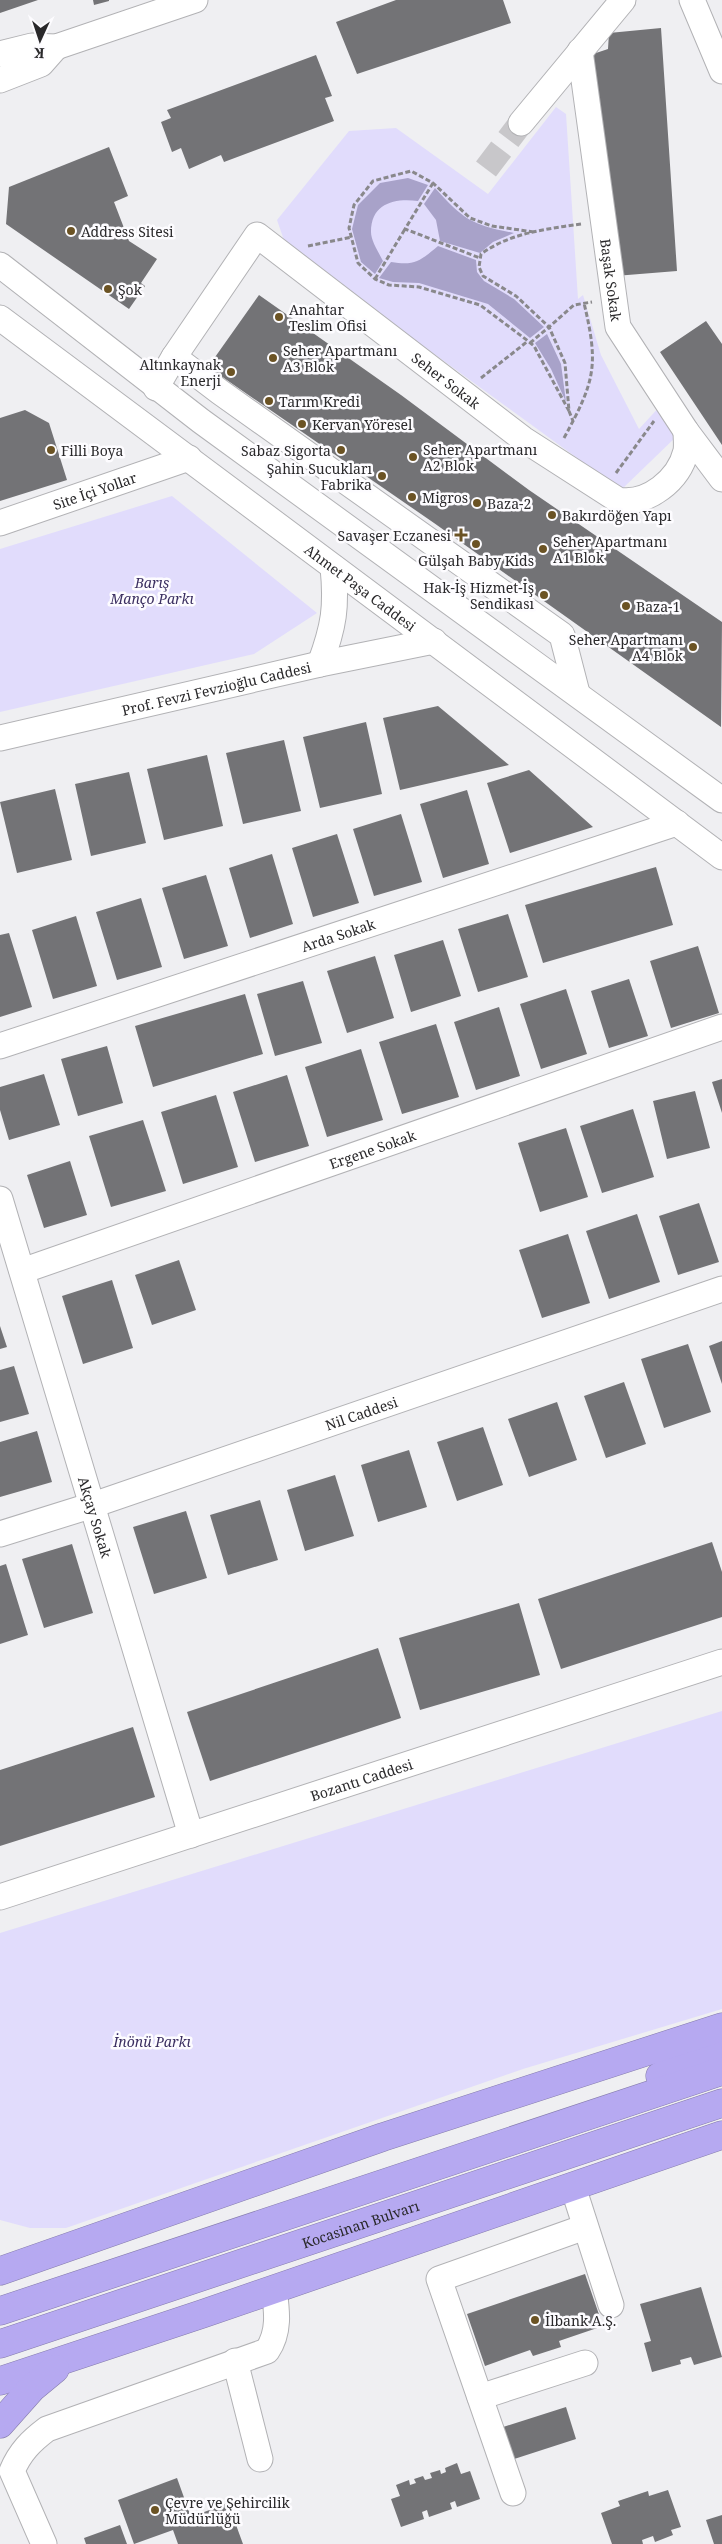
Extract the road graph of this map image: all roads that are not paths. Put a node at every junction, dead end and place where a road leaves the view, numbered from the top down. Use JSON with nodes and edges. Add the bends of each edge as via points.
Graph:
{"nodes":[{"id":1,"x":195,"y":0,"type":"edge"},
{"id":2,"x":623,"y":0,"type":"edge"},
{"id":3,"x":692,"y":0,"type":"edge"},
{"id":4,"x":56,"y":47,"type":"junction"},
{"id":5,"x":580,"y":51,"type":"junction"},
{"id":6,"x":0,"y":54,"type":"edge"},
{"id":7,"x":722,"y":71,"type":"edge"},
{"id":8,"x":0,"y":80,"type":"edge"},
{"id":9,"x":521,"y":123,"type":"tunnel mouth"},
{"id":10,"x":0,"y":265,"type":"edge"},
{"id":11,"x":0,"y":318,"type":"edge"},
{"id":12,"x":174,"y":357,"type":"junction"},
{"id":13,"x":156,"y":388,"type":"junction"},
{"id":14,"x":686,"y":431,"type":"junction"},
{"id":15,"x":189,"y":458,"type":"junction"},
{"id":16,"x":722,"y":479,"type":"edge"},
{"id":17,"x":0,"y":523,"type":"edge"},
{"id":18,"x":333,"y":567,"type":"junction"},
{"id":19,"x":434,"y":641,"type":"junction"},
{"id":20,"x":320,"y":664,"type":"junction"},
{"id":21,"x":577,"y":693,"type":"junction"},
{"id":22,"x":0,"y":738,"type":"edge"},
{"id":23,"x":722,"y":800,"type":"edge"},
{"id":24,"x":677,"y":823,"type":"junction"},
{"id":25,"x":722,"y":857,"type":"edge"},
{"id":26,"x":722,"y":1027,"type":"edge"},
{"id":27,"x":0,"y":1046,"type":"edge"},
{"id":28,"x":0,"y":1199,"type":"edge"},
{"id":29,"x":22,"y":1271,"type":"junction"},
{"id":30,"x":722,"y":1289,"type":"edge"},
{"id":31,"x":93,"y":1505,"type":"junction"},
{"id":32,"x":0,"y":1534,"type":"edge"},
{"id":33,"x":722,"y":1662,"type":"edge"},
{"id":34,"x":191,"y":1836,"type":"junction"},
{"id":35,"x":0,"y":1897,"type":"edge"},
{"id":36,"x":722,"y":2027,"type":"edge"},
{"id":37,"x":722,"y":2046,"type":"edge"},
{"id":38,"x":722,"y":2071,"type":"edge"},
{"id":39,"x":722,"y":2103,"type":"edge"},
{"id":40,"x":722,"y":2119,"type":"edge"},
{"id":41,"x":554,"y":2127,"type":"junction"},
{"id":42,"x":722,"y":2136,"type":"edge"},
{"id":43,"x":566,"y":2156,"type":"junction"},
{"id":44,"x":573,"y":2187,"type":"junction"},
{"id":45,"x":585,"y":2226,"type":"junction"},
{"id":46,"x":0,"y":2252,"type":"edge"},
{"id":47,"x":43,"y":2256,"type":"junction"},
{"id":48,"x":0,"y":2271,"type":"edge"},
{"id":49,"x":274,"y":2290,"type":"junction"},
{"id":50,"x":610,"y":2305,"type":"dead end"},
{"id":51,"x":0,"y":2311,"type":"edge"},
{"id":52,"x":0,"y":2344,"type":"edge"},
{"id":53,"x":84,"y":2354,"type":"junction"},
{"id":54,"x":235,"y":2361,"type":"junction"},
{"id":55,"x":585,"y":2363,"type":"dead end"},
{"id":56,"x":0,"y":2381,"type":"edge"},
{"id":57,"x":480,"y":2397,"type":"junction"},
{"id":58,"x":0,"y":2424,"type":"edge"},
{"id":59,"x":260,"y":2459,"type":"dead end"},
{"id":60,"x":513,"y":2493,"type":"dead end"},
{"id":61,"x":44,"y":2544,"type":"edge"}],
"edges":[{"from":1,"to":4,"type":"street"},
{"from":2,"to":5,"type":"street"},
{"from":3,"to":7,"type":"street"},
{"from":4,"to":6,"type":"street","via":[[32,46]]},
{"from":4,"to":8,"type":"street","via":[[41,64]]},
{"from":5,"to":9,"type":"street"},
{"from":5,"to":14,"type":"street","name":"Başak Sokak","via":[[618,327]]},
{"from":10,"to":13,"type":"street"},
{"from":11,"to":15,"type":"street","name":"Ahmet Paşa Caddesi"},
{"from":12,"to":13,"type":"street"},
{"from":12,"to":14,"type":"street","name":"Seher Sokak","via":[[265,241],[524,439],[611,495],[631,502],[644,499],[663,486],[682,461],[686,450]]},
{"from":12,"to":21,"type":"street","via":[[562,636]]},
{"from":13,"to":21,"type":"street"},
{"from":14,"to":16,"type":"street","name":"Başak Sokak"},
{"from":15,"to":17,"type":"street","name":"Site İçi Yollar"},
{"from":15,"to":18,"type":"street","name":"Ahmet Paşa Caddesi"},
{"from":18,"to":19,"type":"street","name":"Ahmet Paşa Caddesi"},
{"from":18,"to":20,"type":"street","via":[[335,607],[332,631]]},
{"from":19,"to":20,"type":"street","name":"Prof. Fevzi Fevzioğlu Caddesi"},
{"from":19,"to":24,"type":"street","name":"Ahmet Paşa Caddesi"},
{"from":20,"to":22,"type":"street","name":"Prof. Fevzi Fevzioğlu Caddesi"},
{"from":21,"to":23,"type":"street"},
{"from":24,"to":25,"type":"street","name":"Ahmet Paşa Caddesi"},
{"from":24,"to":27,"type":"street","name":"Arda Sokak"},
{"from":26,"to":29,"type":"street","name":"Ergene Sokak"},
{"from":28,"to":29,"type":"street","name":"Akçay Sokak"},
{"from":29,"to":31,"type":"street","name":"Akçay Sokak"},
{"from":30,"to":31,"type":"street","name":"Nil Caddesi"},
{"from":31,"to":32,"type":"street","name":"Nil Caddesi"},
{"from":31,"to":34,"type":"street","name":"Akçay Sokak"},
{"from":33,"to":34,"type":"street","name":"Bozantı Caddesi"},
{"from":34,"to":35,"type":"street","name":"Bozantı Caddesi"},
{"from":36,"to":47,"type":"highway","via":[[383,2137]]},
{"from":37,"to":41,"type":"highway"},
{"from":38,"to":41,"type":"highway"},
{"from":39,"to":43,"type":"highway","name":"Kocasinan Bulvarı"},
{"from":40,"to":43,"type":"highway"},
{"from":41,"to":51,"type":"highway"},
{"from":42,"to":44,"type":"highway"},
{"from":43,"to":52,"type":"highway","name":"Kocasinan Bulvarı"},
{"from":44,"to":45,"type":"street"},
{"from":44,"to":49,"type":"highway"},
{"from":45,"to":50,"type":"street"},
{"from":45,"to":57,"type":"street","via":[[439,2279]]},
{"from":46,"to":47,"type":"highway"},
{"from":47,"to":48,"type":"highway"},
{"from":49,"to":53,"type":"highway"},
{"from":49,"to":54,"type":"street","via":[[278,2319],[272,2343],[267,2350]]},
{"from":53,"to":56,"type":"highway"},
{"from":53,"to":58,"type":"highway","via":[[48,2374]]},
{"from":54,"to":59,"type":"street"},
{"from":54,"to":61,"type":"street","via":[[47,2429],[28,2443],[12,2471]]},
{"from":55,"to":57,"type":"street"},
{"from":57,"to":60,"type":"street"}]}
